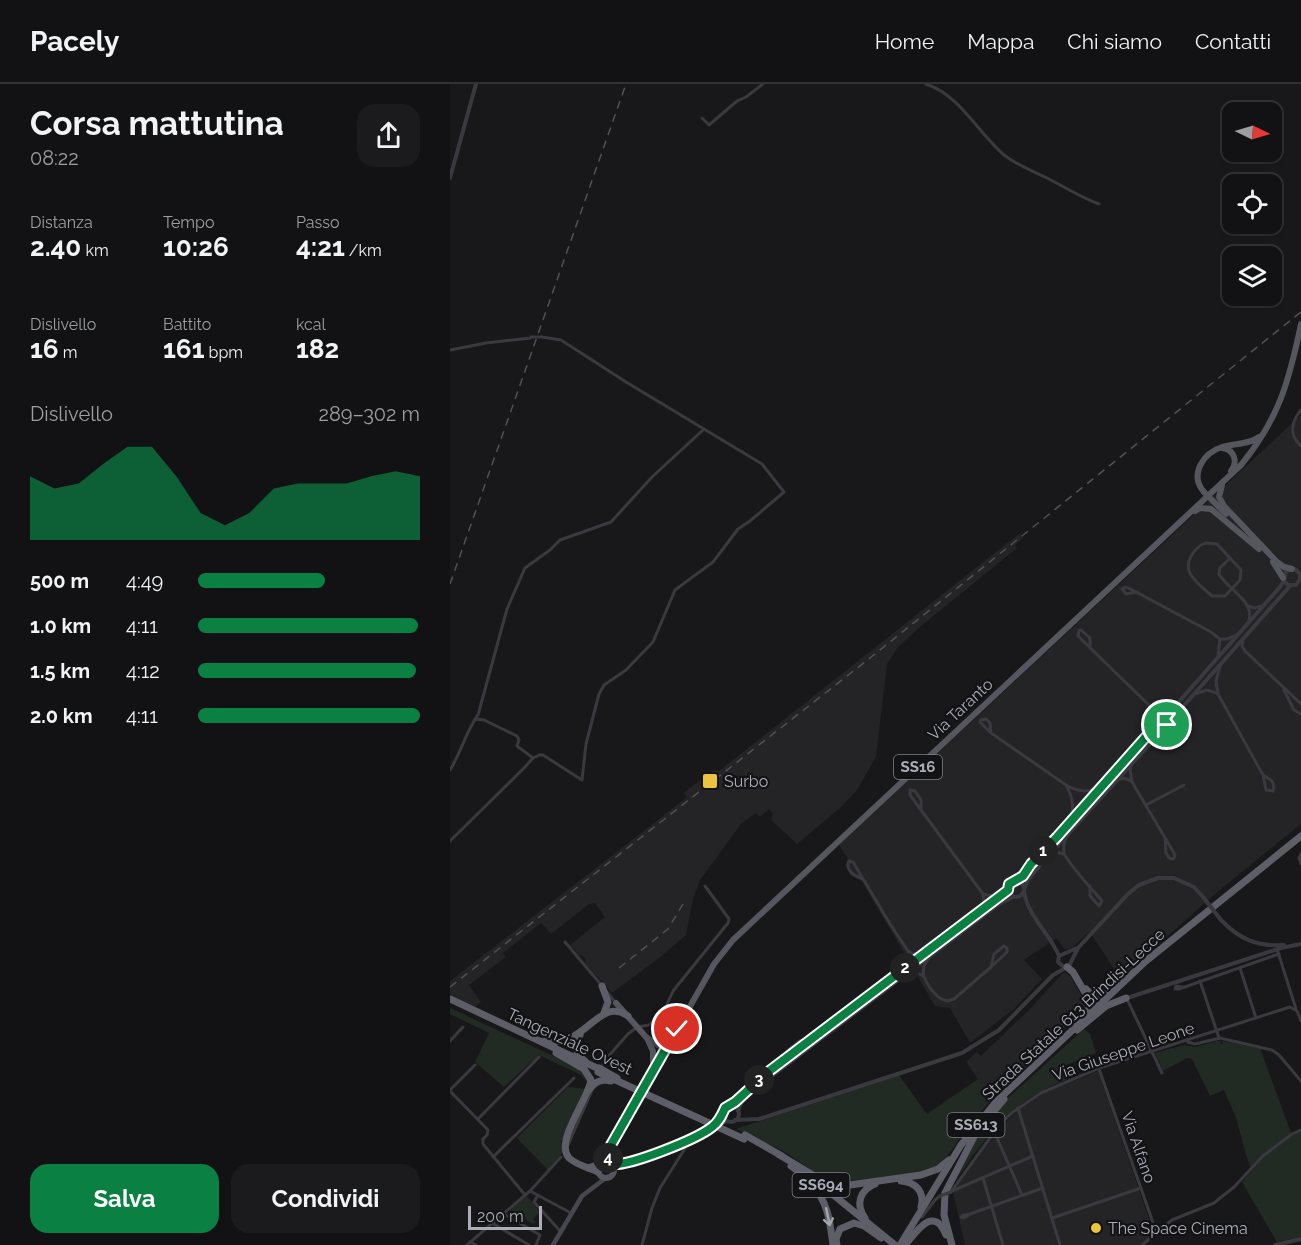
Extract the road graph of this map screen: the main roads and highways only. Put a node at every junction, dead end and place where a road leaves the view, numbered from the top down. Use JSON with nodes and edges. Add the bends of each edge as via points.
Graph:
{"nodes":[{"id":1,"x":1301,"y":324,"type":"edge"},
{"id":2,"x":1264,"y":433,"type":"junction"},
{"id":3,"x":1219,"y":448,"type":"junction"},
{"id":4,"x":1241,"y":465,"type":"junction"},
{"id":5,"x":1224,"y":480,"type":"junction"},
{"id":6,"x":1180,"y":522,"type":"junction"},
{"id":7,"x":1257,"y":545,"type":"junction"},
{"id":8,"x":1293,"y":569,"type":"road end"},
{"id":9,"x":1284,"y":580,"type":"road end"},
{"id":10,"x":1301,"y":836,"type":"edge"},
{"id":11,"x":1301,"y":841,"type":"edge"},
{"id":12,"x":1131,"y":974,"type":"junction"},
{"id":13,"x":602,"y":986,"type":"road end"},
{"id":14,"x":1126,"y":998,"type":"road end"},
{"id":15,"x":450,"y":1001,"type":"edge"},
{"id":16,"x":616,"y":1003,"type":"joint"},
{"id":17,"x":607,"y":1011,"type":"junction"},
{"id":18,"x":476,"y":1015,"type":"junction"},
{"id":19,"x":628,"y":1016,"type":"junction"},
{"id":20,"x":501,"y":1025,"type":"junction"},
{"id":21,"x":677,"y":1029,"type":"junction"},
{"id":22,"x":584,"y":1030,"type":"junction"},
{"id":23,"x":1077,"y":1030,"type":"junction"},
{"id":24,"x":649,"y":1039,"type":"junction"},
{"id":25,"x":1062,"y":1039,"type":"junction"},
{"id":26,"x":653,"y":1051,"type":"junction"},
{"id":27,"x":556,"y":1053,"type":"junction"},
{"id":28,"x":663,"y":1054,"type":"junction"},
{"id":29,"x":598,"y":1070,"type":"junction"},
{"id":30,"x":652,"y":1074,"type":"junction"},
{"id":31,"x":588,"y":1091,"type":"junction"},
{"id":32,"x":638,"y":1091,"type":"junction"},
{"id":33,"x":1004,"y":1099,"type":"junction"},
{"id":34,"x":972,"y":1129,"type":"junction"},
{"id":35,"x":744,"y":1137,"type":"junction"},
{"id":36,"x":611,"y":1145,"type":"junction"},
{"id":37,"x":778,"y":1154,"type":"junction"},
{"id":38,"x":601,"y":1163,"type":"junction"},
{"id":39,"x":610,"y":1163,"type":"junction"},
{"id":40,"x":786,"y":1163,"type":"junction"},
{"id":41,"x":588,"y":1168,"type":"junction"},
{"id":42,"x":598,"y":1173,"type":"junction"},
{"id":43,"x":607,"y":1177,"type":"junction"},
{"id":44,"x":595,"y":1187,"type":"junction"},
{"id":45,"x":889,"y":1242,"type":"edge"},
{"id":46,"x":905,"y":1242,"type":"edge"},
{"id":47,"x":553,"y":1245,"type":"edge"},
{"id":48,"x":835,"y":1245,"type":"edge"},
{"id":49,"x":900,"y":1245,"type":"edge"},
{"id":50,"x":950,"y":1245,"type":"edge"}],
"edges":[{"from":1,"to":2,"type":"main road","name":"Via Taranto","number":"SS16","via":[[1286,387]]},
{"from":2,"to":3,"type":"main road","via":[[1254,441]]},
{"from":2,"to":4,"type":"main road","name":"Via Taranto","number":"SS16"},
{"from":3,"to":5,"type":"main road","via":[[1226,448],[1235,457]]},
{"from":3,"to":7,"type":"main road","via":[[1198,468],[1197,478],[1207,495]]},
{"from":4,"to":5,"type":"main road","name":"Via Taranto","number":"SS16"},
{"from":4,"to":7,"type":"main road","via":[[1222,486],[1219,497]]},
{"from":5,"to":6,"type":"main road","name":"Via Taranto","number":"SS16"},
{"from":6,"to":7,"type":"main road","via":[[1196,510],[1211,508]]},
{"from":6,"to":21,"type":"main road","name":"Via Taranto","number":"SS16","via":[[733,940],[714,964]]},
{"from":7,"to":8,"type":"main road","via":[[1284,567]]},
{"from":7,"to":9,"type":"main road"},
{"from":10,"to":12,"type":"highway","name":"Strada Statale 613 Brindisi-Lecce","number":"SS613"},
{"from":11,"to":23,"type":"highway","name":"Strada Statale 613 Brindisi-Lecce","number":"SS613","via":[[1149,963]]},
{"from":12,"to":25,"type":"highway","name":"Strada Statale 613 Brindisi-Lecce","number":"SS613"},
{"from":12,"to":25,"type":"highway","via":[[1107,993],[1096,995],[1090,994],[1068,964],[1091,1005]]},
{"from":13,"to":17,"type":"highway"},
{"from":14,"to":23,"type":"highway","via":[[1106,1006]]},
{"from":15,"to":18,"type":"highway","name":"Tangenziale Ovest","number":"SS694"},
{"from":16,"to":17,"type":"highway"},
{"from":16,"to":19,"type":"main road"},
{"from":17,"to":19,"type":"highway","via":[[620,1011]]},
{"from":17,"to":22,"type":"highway"},
{"from":18,"to":20,"type":"highway","name":"Tangenziale Ovest","number":"SS694"},
{"from":18,"to":27,"type":"highway","name":"Tangenziale Ovest","number":"SS694"},
{"from":19,"to":24,"type":"main road"},
{"from":20,"to":22,"type":"highway","via":[[551,1043],[567,1041]]},
{"from":20,"to":29,"type":"highway","name":"Tangenziale Ovest","number":"SS694"},
{"from":21,"to":24,"type":"main road","via":[[666,1040]]},
{"from":21,"to":28,"type":"main road","name":"Via Taranto","number":"SS16"},
{"from":22,"to":29,"type":"highway","via":[[576,1041],[576,1051]]},
{"from":23,"to":33,"type":"highway","name":"Strada Statale 613 Brindisi-Lecce","number":"SS613"},
{"from":24,"to":26,"type":"main road"},
{"from":24,"to":28,"type":"main road","via":[[661,1047]]},
{"from":25,"to":34,"type":"highway","name":"Strada Statale 613 Brindisi-Lecce","number":"SS613"},
{"from":26,"to":28,"type":"main road"},
{"from":26,"to":30,"type":"main road"},
{"from":27,"to":29,"type":"highway","name":"Tangenziale Ovest","number":"SS694"},
{"from":27,"to":31,"type":"highway","via":[[587,1071],[591,1080]]},
{"from":28,"to":30,"type":"main road","name":"Via Taranto","number":"SS16"},
{"from":29,"to":32,"type":"highway","name":"Tangenziale Ovest","number":"SS694","bridge":true},
{"from":29,"to":35,"type":"highway","name":"Tangenziale Ovest","number":"SS694","bridge":true},
{"from":30,"to":36,"type":"main road","name":"Via Taranto","number":"SS16"},
{"from":31,"to":32,"type":"highway","bridge":true,"via":[[596,1082],[607,1080]]},
{"from":31,"to":41,"type":"highway","via":[[564,1145],[568,1157]]},
{"from":32,"to":35,"type":"highway","name":"Tangenziale Ovest","number":"SS694","bridge":true},
{"from":33,"to":46,"type":"highway","name":"Strada Statale 613 Brindisi-Lecce","number":"SS613","via":[[966,1144]]},
{"from":33,"to":50,"type":"highway","via":[[976,1133],[945,1193],[944,1215]]},
{"from":34,"to":37,"type":"highway","via":[[950,1159],[934,1171],[848,1186],[821,1180]]},
{"from":34,"to":46,"type":"highway","name":"Strada Statale 613 Brindisi-Lecce","number":"SS613"},
{"from":35,"to":37,"type":"highway","name":"Tangenziale Ovest","number":"SS694"},
{"from":35,"to":40,"type":"highway","name":"Tangenziale Ovest","number":"SS694"},
{"from":36,"to":38,"type":"main road","name":"Via Taranto"},
{"from":36,"to":39,"type":"main road","name":"Via Taranto"},
{"from":37,"to":45,"type":"highway","name":"Tangenziale Ovest","number":"SS694"},
{"from":38,"to":39,"type":"main road"},
{"from":38,"to":41,"type":"highway"},
{"from":38,"to":42,"type":"main road","name":"Via Taranto"},
{"from":39,"to":43,"type":"main road","name":"Via Taranto","via":[[613,1171]]},
{"from":40,"to":45,"type":"highway","name":"Tangenziale Ovest","number":"SS694"},
{"from":40,"to":48,"type":"highway","one_way":true,"via":[[809,1181],[821,1197]]},
{"from":41,"to":42,"type":"highway"},
{"from":42,"to":43,"type":"main road"},
{"from":42,"to":44,"type":"main road","name":"Via Taranto"},
{"from":43,"to":44,"type":"main road","name":"Via Taranto"},
{"from":44,"to":47,"type":"main road","name":"Via Taranto","via":[[582,1196]]},
{"from":45,"to":46,"type":"highway","via":[[862,1214],[860,1200],[872,1185],[904,1180],[916,1186],[922,1201]]},
{"from":45,"to":48,"type":"highway","via":[[854,1223],[840,1229]]},
{"from":46,"to":49,"type":"highway","name":"Strada Statale 613 Brindisi-Lecce","number":"SS613"},
{"from":46,"to":50,"type":"highway","via":[[929,1222],[943,1228]]}]}
